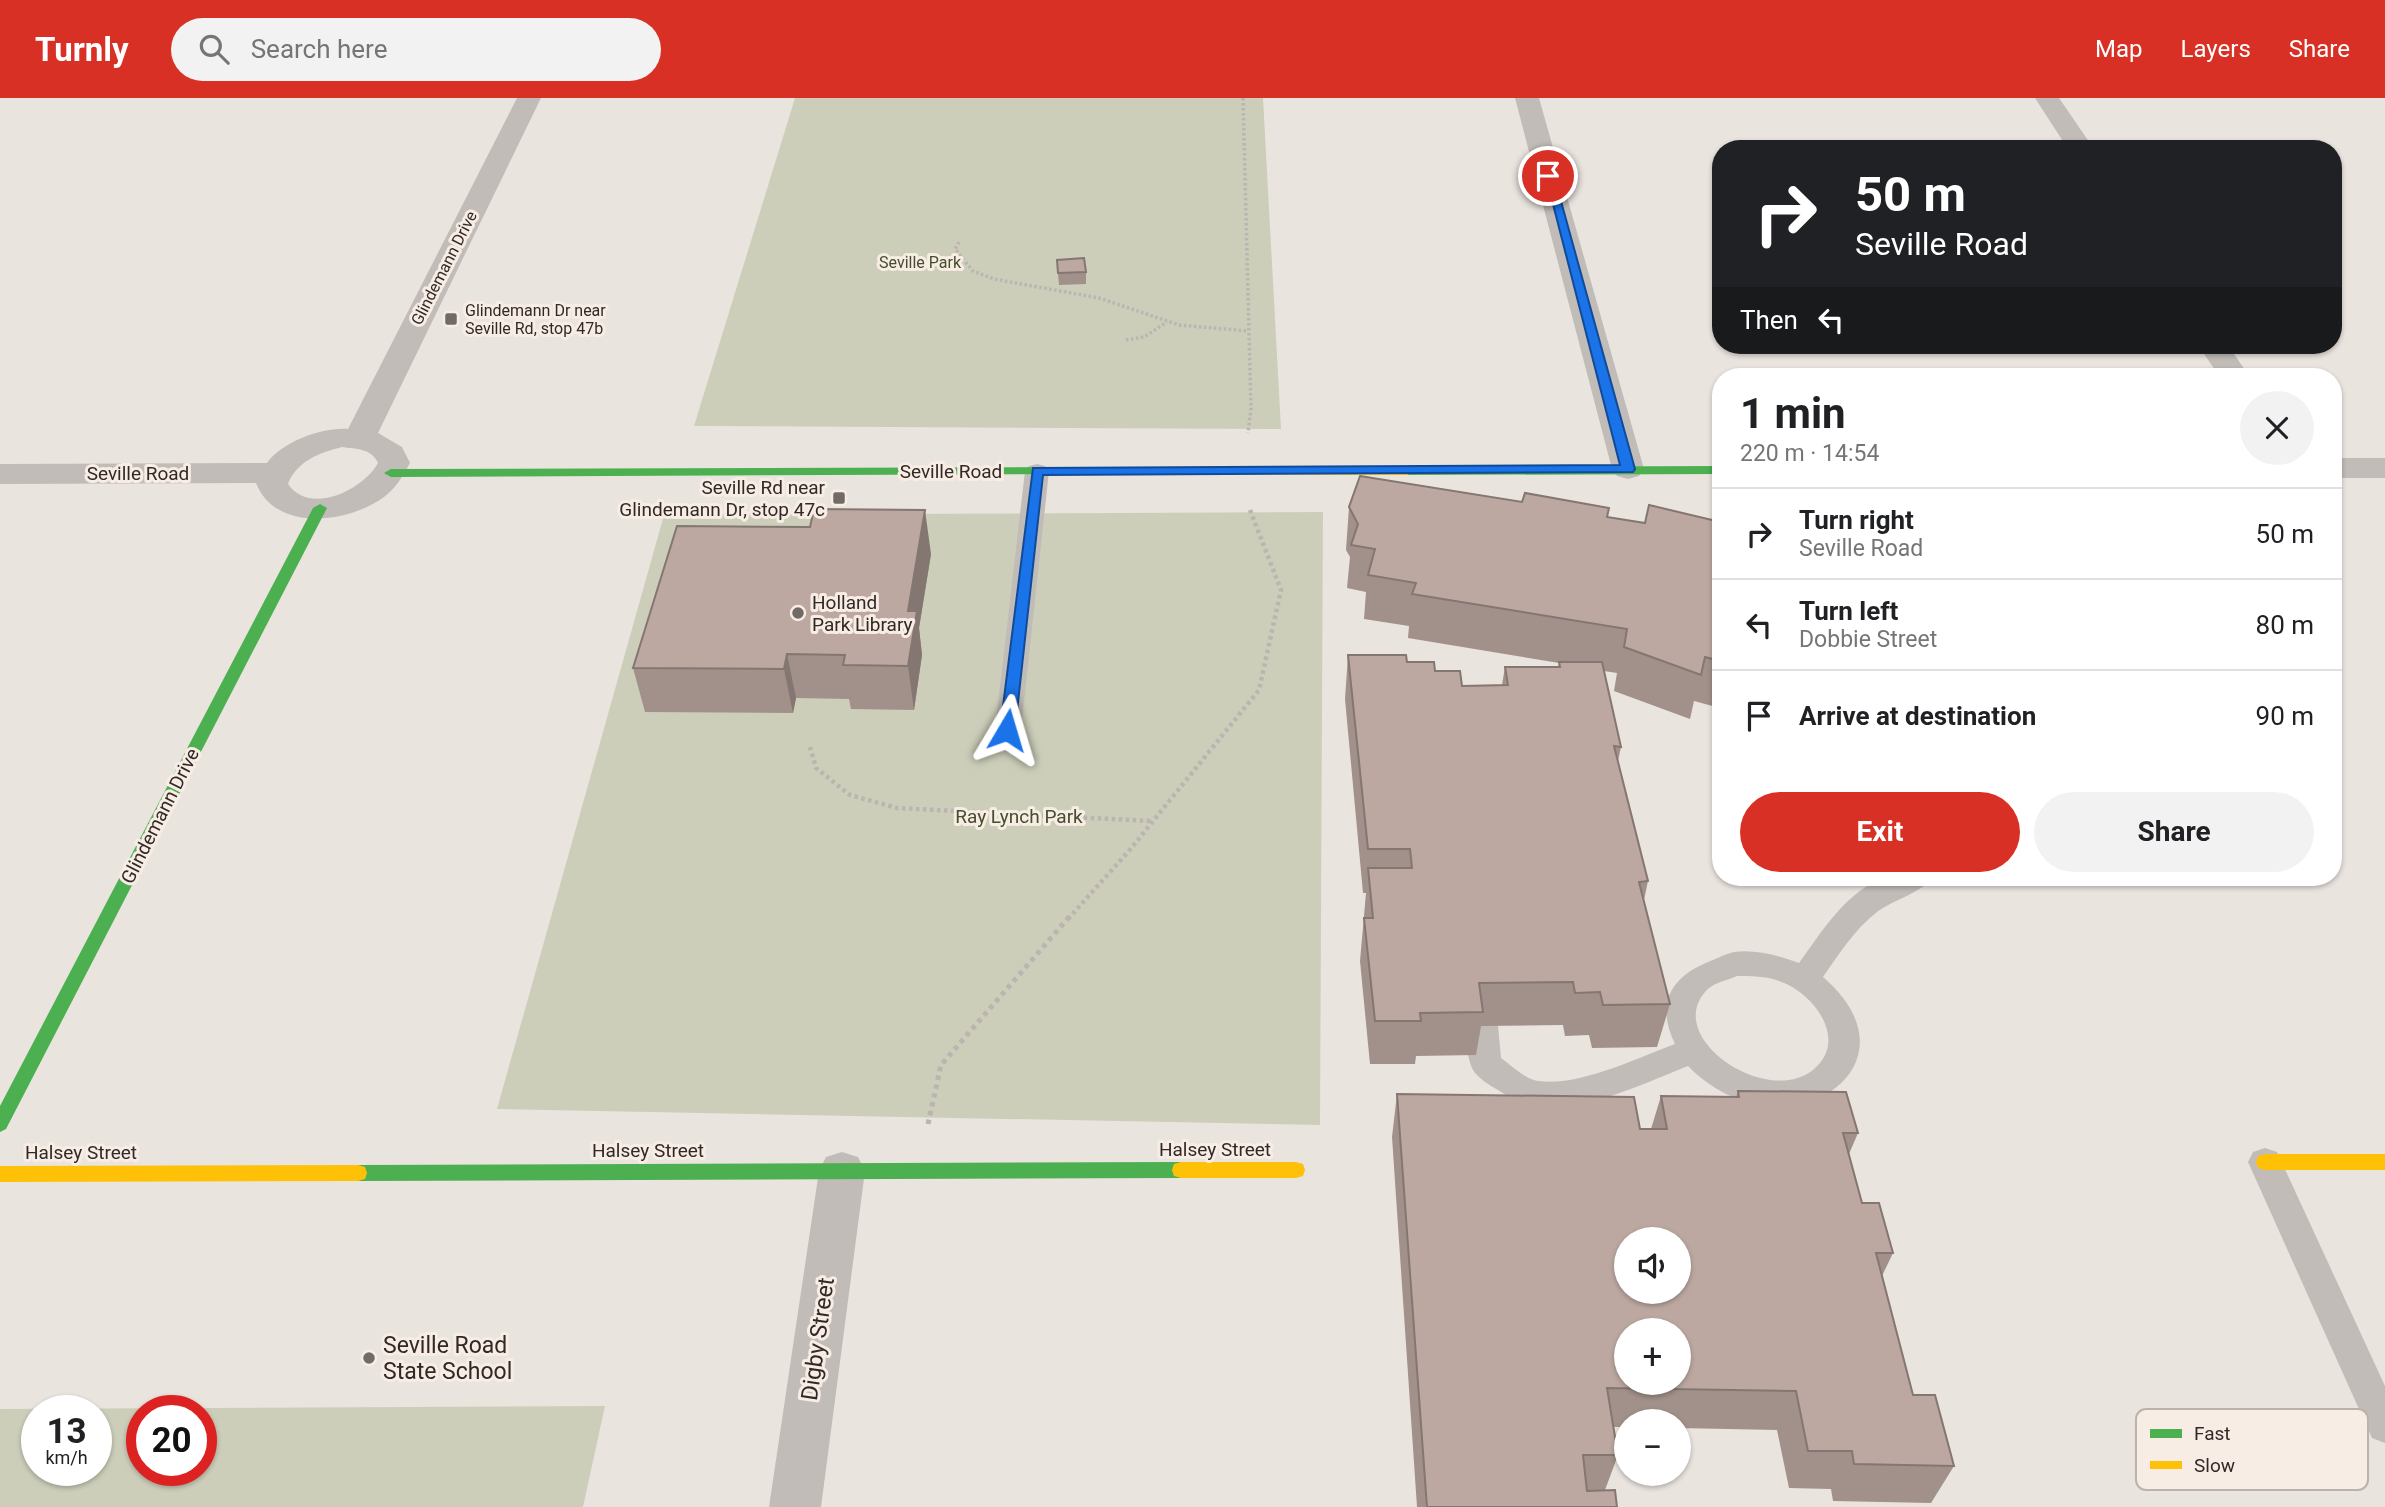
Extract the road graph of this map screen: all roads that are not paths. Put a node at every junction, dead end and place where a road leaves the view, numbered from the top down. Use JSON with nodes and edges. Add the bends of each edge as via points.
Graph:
{"nodes":[{"id":1,"x":528,"y":98,"type":"edge"},
{"id":2,"x":1527,"y":98,"type":"edge"},
{"id":3,"x":2047,"y":98,"type":"edge"},
{"id":4,"x":2075,"y":140,"type":"edge"},
{"id":5,"x":359,"y":439,"type":"junction"},
{"id":6,"x":2342,"y":468,"type":"edge"},
{"id":7,"x":2385,"y":468,"type":"edge"},
{"id":8,"x":1628,"y":469,"type":"junction"},
{"id":9,"x":1712,"y":470,"type":"edge"},
{"id":10,"x":1037,"y":471,"type":"junction"},
{"id":11,"x":391,"y":472,"type":"junction"},
{"id":12,"x":275,"y":473,"type":"junction"},
{"id":13,"x":0,"y":474,"type":"edge"},
{"id":14,"x":320,"y":508,"type":"junction"},
{"id":15,"x":1007,"y":730,"type":"dead end"},
{"id":16,"x":1893,"y":886,"type":"edge"},
{"id":17,"x":1804,"y":980,"type":"junction"},
{"id":18,"x":1482,"y":1026,"type":"edge"},
{"id":19,"x":1692,"y":1052,"type":"junction"},
{"id":20,"x":0,"y":1124,"type":"edge"},
{"id":21,"x":2264,"y":1162,"type":"joint"},
{"id":22,"x":2385,"y":1162,"type":"edge"},
{"id":23,"x":1296,"y":1170,"type":"dead end"},
{"id":24,"x":842,"y":1171,"type":"junction"},
{"id":25,"x":0,"y":1174,"type":"edge"},
{"id":26,"x":2385,"y":1426,"type":"edge"},
{"id":27,"x":795,"y":1507,"type":"edge"}],
"edges":[{"from":1,"to":5,"type":"street","name":"Glindemann Drive"},
{"from":2,"to":8,"type":"street"},
{"from":3,"to":4,"type":"street"},
{"from":5,"to":11,"type":"street","via":[[384,446],[394,463]]},
{"from":5,"to":12,"type":"street","via":[[342,438],[309,447],[288,458]]},
{"from":6,"to":7,"type":"street"},
{"from":8,"to":9,"type":"street","name":"Seville Road"},
{"from":8,"to":10,"type":"street","name":"Seville Road"},
{"from":10,"to":11,"type":"street","name":"Seville Road"},
{"from":10,"to":15,"type":"lane"},
{"from":11,"to":14,"type":"street","via":[[356,500]]},
{"from":12,"to":13,"type":"street","name":"Seville Road"},
{"from":12,"to":14,"type":"street","via":[[272,484],[286,502]]},
{"from":14,"to":20,"type":"street","name":"Glindemann Drive"},
{"from":16,"to":17,"type":"lane","via":[[1852,914]]},
{"from":17,"to":19,"type":"lane","via":[[1759,964],[1711,969],[1693,981],[1682,997],[1679,1017]]},
{"from":17,"to":19,"type":"lane","via":[[1829,1000],[1842,1022],[1846,1045],[1840,1066],[1825,1082],[1800,1092],[1773,1094],[1742,1088],[1716,1075]]},
{"from":18,"to":19,"type":"lane","via":[[1486,1064],[1508,1082],[1537,1094],[1577,1090]]},
{"from":21,"to":22,"type":"street"},
{"from":21,"to":26,"type":"lane"},
{"from":23,"to":24,"type":"street","name":"Halsey Street"},
{"from":24,"to":25,"type":"street","name":"Halsey Street"},
{"from":24,"to":27,"type":"street","name":"Digby Street"}]}
